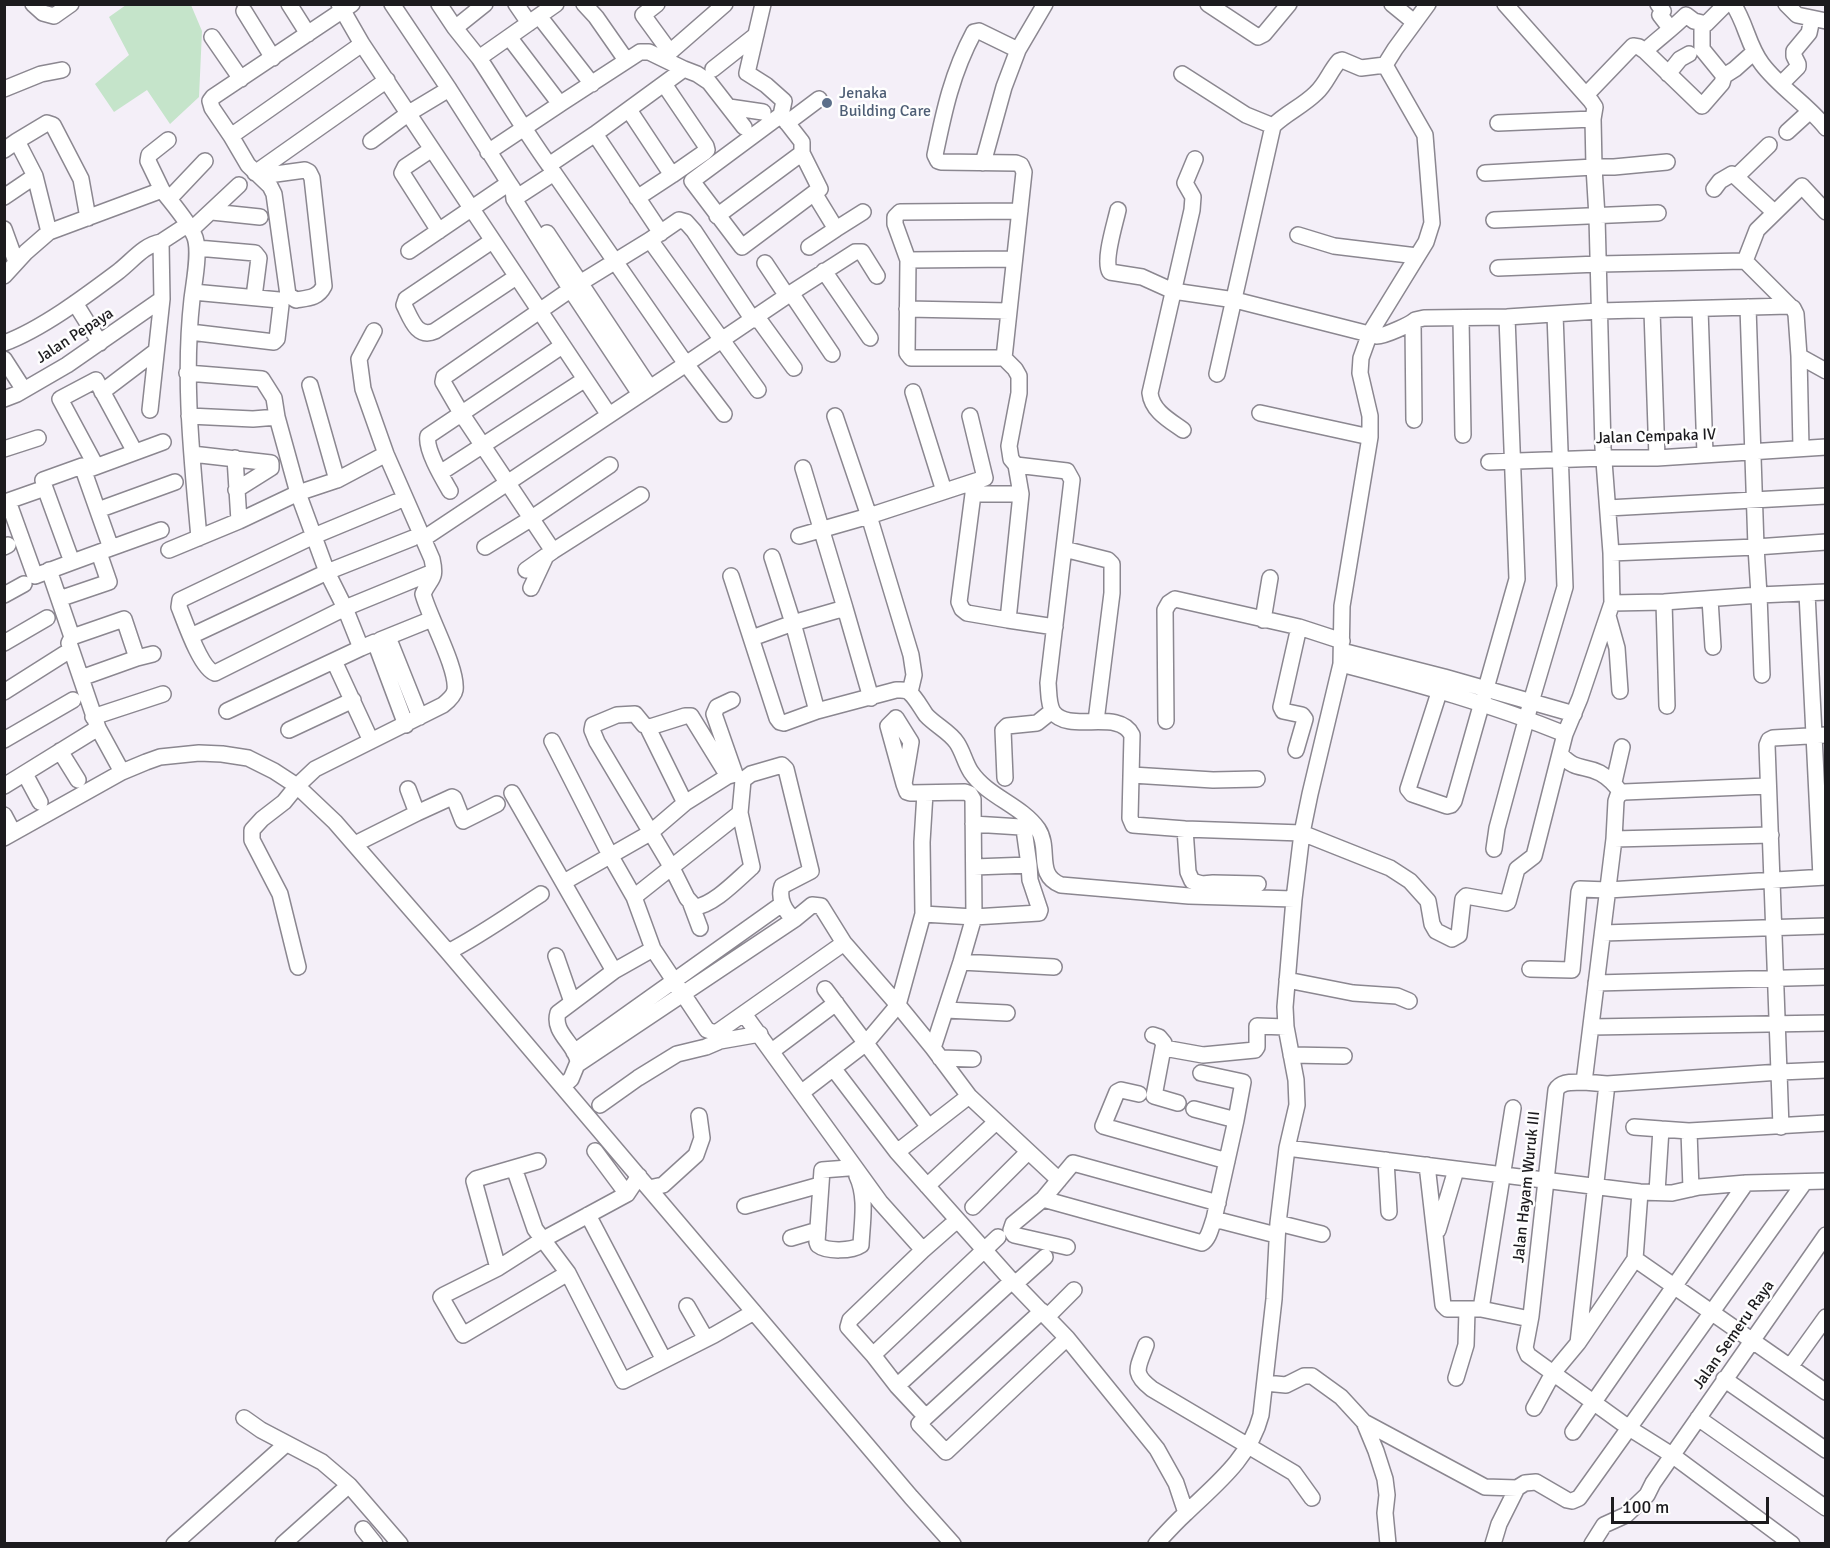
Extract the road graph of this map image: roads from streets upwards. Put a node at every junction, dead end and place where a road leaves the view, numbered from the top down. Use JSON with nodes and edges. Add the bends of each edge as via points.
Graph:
{"nodes":[{"id":1,"x":33,"y":4,"type":"edge"},
{"id":2,"x":72,"y":4,"type":"edge"},
{"id":3,"x":289,"y":4,"type":"edge"},
{"id":4,"x":392,"y":4,"type":"edge"},
{"id":5,"x":440,"y":4,"type":"edge"},
{"id":6,"x":485,"y":4,"type":"edge"},
{"id":7,"x":516,"y":4,"type":"edge"},
{"id":8,"x":556,"y":4,"type":"edge"},
{"id":9,"x":584,"y":4,"type":"edge"},
{"id":10,"x":657,"y":4,"type":"edge"},
{"id":11,"x":725,"y":4,"type":"edge"},
{"id":12,"x":763,"y":4,"type":"edge"},
{"id":13,"x":1045,"y":4,"type":"edge"},
{"id":14,"x":1208,"y":4,"type":"edge"},
{"id":15,"x":1289,"y":4,"type":"edge"},
{"id":16,"x":1392,"y":4,"type":"edge"},
{"id":17,"x":1428,"y":4,"type":"edge"},
{"id":18,"x":1505,"y":4,"type":"edge"},
{"id":19,"x":1658,"y":4,"type":"edge"},
{"id":20,"x":1726,"y":4,"type":"edge"},
{"id":21,"x":1733,"y":4,"type":"edge"},
{"id":22,"x":1786,"y":4,"type":"edge"},
{"id":23,"x":345,"y":7,"type":"edge"},
{"id":24,"x":1227,"y":9,"type":"edge"},
{"id":25,"x":1692,"y":10,"type":"edge"},
{"id":26,"x":244,"y":11,"type":"dead end"},
{"id":27,"x":534,"y":20,"type":"junction"},
{"id":28,"x":1819,"y":20,"type":"edge"},
{"id":29,"x":1414,"y":22,"type":"junction"},
{"id":30,"x":1702,"y":24,"type":"junction"},
{"id":31,"x":455,"y":28,"type":"junction"},
{"id":32,"x":1671,"y":28,"type":"junction"},
{"id":33,"x":308,"y":34,"type":"junction"},
{"id":34,"x":756,"y":35,"type":"junction"},
{"id":35,"x":212,"y":37,"type":"dead end"},
{"id":36,"x":509,"y":37,"type":"junction"},
{"id":37,"x":362,"y":44,"type":"junction"},
{"id":38,"x":1018,"y":50,"type":"junction"},
{"id":39,"x":1645,"y":51,"type":"junction"},
{"id":40,"x":1754,"y":52,"type":"junction"},
{"id":41,"x":1689,"y":54,"type":"dead end"},
{"id":42,"x":273,"y":58,"type":"junction"},
{"id":43,"x":479,"y":58,"type":"junction"},
{"id":44,"x":626,"y":60,"type":"junction"},
{"id":45,"x":1385,"y":65,"type":"junction"},
{"id":46,"x":684,"y":69,"type":"junction"},
{"id":47,"x":713,"y":69,"type":"dead end"},
{"id":48,"x":62,"y":70,"type":"dead end"},
{"id":49,"x":1182,"y":74,"type":"dead end"},
{"id":50,"x":1668,"y":74,"type":"junction"},
{"id":51,"x":1724,"y":76,"type":"junction"},
{"id":52,"x":241,"y":79,"type":"junction"},
{"id":53,"x":387,"y":80,"type":"junction"},
{"id":54,"x":592,"y":84,"type":"junction"},
{"id":55,"x":664,"y":84,"type":"junction"},
{"id":56,"x":1780,"y":84,"type":"junction"},
{"id":57,"x":4,"y":89,"type":"edge"},
{"id":58,"x":449,"y":89,"type":"junction"},
{"id":59,"x":1586,"y":94,"type":"junction"},
{"id":60,"x":819,"y":99,"type":"dead end"},
{"id":61,"x":560,"y":104,"type":"junction"},
{"id":62,"x":729,"y":107,"type":"junction"},
{"id":63,"x":629,"y":110,"type":"junction"},
{"id":64,"x":763,"y":112,"type":"dead end"},
{"id":65,"x":409,"y":114,"type":"junction"},
{"id":66,"x":1820,"y":117,"type":"edge"},
{"id":67,"x":784,"y":119,"type":"junction"},
{"id":68,"x":1593,"y":119,"type":"junction"},
{"id":69,"x":1497,"y":123,"type":"dead end"},
{"id":70,"x":1273,"y":126,"type":"junction"},
{"id":71,"x":525,"y":127,"type":"junction"},
{"id":72,"x":744,"y":127,"type":"dead end"},
{"id":73,"x":1787,"y":132,"type":"dead end"},
{"id":74,"x":595,"y":134,"type":"junction"},
{"id":75,"x":231,"y":136,"type":"junction"},
{"id":76,"x":168,"y":140,"type":"dead end"},
{"id":77,"x":371,"y":141,"type":"dead end"},
{"id":78,"x":9,"y":143,"type":"edge"},
{"id":79,"x":1769,"y":145,"type":"dead end"},
{"id":80,"x":432,"y":149,"type":"junction"},
{"id":81,"x":488,"y":152,"type":"junction"},
{"id":82,"x":802,"y":153,"type":"junction"},
{"id":83,"x":1195,"y":159,"type":"dead end"},
{"id":84,"x":205,"y":161,"type":"dead end"},
{"id":85,"x":1667,"y":162,"type":"dead end"},
{"id":86,"x":983,"y":163,"type":"junction"},
{"id":87,"x":1594,"y":167,"type":"junction"},
{"id":88,"x":551,"y":169,"type":"junction"},
{"id":89,"x":1485,"y":173,"type":"dead end"},
{"id":90,"x":258,"y":175,"type":"junction"},
{"id":91,"x":672,"y":175,"type":"junction"},
{"id":92,"x":35,"y":176,"type":"junction"},
{"id":93,"x":1737,"y":176,"type":"junction"},
{"id":94,"x":239,"y":185,"type":"dead end"},
{"id":95,"x":1714,"y":189,"type":"dead end"},
{"id":96,"x":514,"y":192,"type":"junction"},
{"id":97,"x":814,"y":193,"type":"junction"},
{"id":98,"x":165,"y":194,"type":"junction"},
{"id":99,"x":4,"y":197,"type":"edge"},
{"id":100,"x":638,"y":198,"type":"junction"},
{"id":101,"x":471,"y":209,"type":"junction"},
{"id":102,"x":1118,"y":210,"type":"dead end"},
{"id":103,"x":1020,"y":211,"type":"junction"},
{"id":104,"x":212,"y":212,"type":"junction"},
{"id":105,"x":864,"y":212,"type":"dead end"},
{"id":106,"x":1773,"y":212,"type":"junction"},
{"id":107,"x":1826,"y":212,"type":"edge"},
{"id":108,"x":1658,"y":213,"type":"dead end"},
{"id":109,"x":717,"y":216,"type":"junction"},
{"id":110,"x":260,"y":217,"type":"dead end"},
{"id":111,"x":1597,"y":217,"type":"junction"},
{"id":112,"x":88,"y":218,"type":"junction"},
{"id":113,"x":1494,"y":220,"type":"dead end"},
{"id":114,"x":189,"y":228,"type":"junction"},
{"id":115,"x":4,"y":229,"type":"edge"},
{"id":116,"x":836,"y":229,"type":"junction"},
{"id":117,"x":439,"y":231,"type":"junction"},
{"id":118,"x":49,"y":232,"type":"junction"},
{"id":119,"x":1298,"y":235,"type":"dead end"},
{"id":120,"x":656,"y":237,"type":"junction"},
{"id":121,"x":492,"y":241,"type":"junction"},
{"id":122,"x":161,"y":242,"type":"junction"},
{"id":123,"x":809,"y":247,"type":"dead end"},
{"id":124,"x":197,"y":248,"type":"junction"},
{"id":125,"x":409,"y":251,"type":"dead end"},
{"id":126,"x":1417,"y":256,"type":"junction"},
{"id":127,"x":1014,"y":259,"type":"junction"},
{"id":128,"x":908,"y":260,"type":"junction"},
{"id":129,"x":615,"y":261,"type":"junction"},
{"id":130,"x":1745,"y":261,"type":"junction"},
{"id":131,"x":16,"y":262,"type":"junction"},
{"id":132,"x":765,"y":263,"type":"dead end"},
{"id":133,"x":1599,"y":264,"type":"junction"},
{"id":134,"x":1498,"y":268,"type":"dead end"},
{"id":135,"x":824,"y":271,"type":"junction"},
{"id":136,"x":4,"y":276,"type":"edge"},
{"id":137,"x":877,"y":276,"type":"dead end"},
{"id":138,"x":516,"y":277,"type":"junction"},
{"id":139,"x":575,"y":287,"type":"junction"},
{"id":140,"x":1173,"y":291,"type":"junction"},
{"id":141,"x":193,"y":292,"type":"junction"},
{"id":142,"x":789,"y":294,"type":"junction"},
{"id":143,"x":254,"y":297,"type":"junction"},
{"id":144,"x":162,"y":299,"type":"junction"},
{"id":145,"x":1235,"y":300,"type":"junction"},
{"id":146,"x":75,"y":303,"type":"junction"},
{"id":147,"x":1748,"y":307,"type":"junction"},
{"id":148,"x":1791,"y":307,"type":"junction"},
{"id":149,"x":907,"y":309,"type":"junction"},
{"id":150,"x":1700,"y":309,"type":"junction"},
{"id":151,"x":1652,"y":310,"type":"junction"},
{"id":152,"x":1009,"y":311,"type":"junction"},
{"id":153,"x":1599,"y":311,"type":"junction"},
{"id":154,"x":539,"y":312,"type":"junction"},
{"id":155,"x":1555,"y":314,"type":"junction"},
{"id":156,"x":1507,"y":317,"type":"junction"},
{"id":157,"x":755,"y":318,"type":"junction"},
{"id":158,"x":1461,"y":319,"type":"junction"},
{"id":159,"x":1413,"y":323,"type":"junction"},
{"id":160,"x":190,"y":332,"type":"junction"},
{"id":161,"x":374,"y":332,"type":"dead end"},
{"id":162,"x":1370,"y":333,"type":"junction"},
{"id":163,"x":870,"y":338,"type":"dead end"},
{"id":164,"x":723,"y":340,"type":"junction"},
{"id":165,"x":4,"y":343,"type":"edge"},
{"id":166,"x":100,"y":343,"type":"junction"},
{"id":167,"x":562,"y":346,"type":"junction"},
{"id":168,"x":156,"y":351,"type":"junction"},
{"id":169,"x":832,"y":354,"type":"dead end"},
{"id":170,"x":1799,"y":356,"type":"junction"},
{"id":171,"x":1004,"y":358,"type":"junction"},
{"id":172,"x":4,"y":359,"type":"edge"},
{"id":173,"x":686,"y":364,"type":"junction"},
{"id":174,"x":794,"y":368,"type":"dead end"},
{"id":175,"x":1826,"y":371,"type":"edge"},
{"id":176,"x":187,"y":373,"type":"junction"},
{"id":177,"x":1217,"y":374,"type":"dead end"},
{"id":178,"x":10,"y":380,"type":"edge"},
{"id":179,"x":584,"y":380,"type":"junction"},
{"id":180,"x":310,"y":385,"type":"dead end"},
{"id":181,"x":24,"y":390,"type":"junction"},
{"id":182,"x":758,"y":390,"type":"dead end"},
{"id":183,"x":645,"y":391,"type":"junction"},
{"id":184,"x":102,"y":392,"type":"junction"},
{"id":185,"x":913,"y":392,"type":"dead end"},
{"id":186,"x":4,"y":399,"type":"edge"},
{"id":187,"x":150,"y":410,"type":"dead end"},
{"id":188,"x":1260,"y":412,"type":"dead end"},
{"id":189,"x":461,"y":413,"type":"junction"},
{"id":190,"x":724,"y":414,"type":"dead end"},
{"id":191,"x":609,"y":415,"type":"junction"},
{"id":192,"x":189,"y":416,"type":"junction"},
{"id":193,"x":835,"y":416,"type":"dead end"},
{"id":194,"x":970,"y":416,"type":"dead end"},
{"id":195,"x":278,"y":417,"type":"junction"},
{"id":196,"x":1414,"y":420,"type":"dead end"},
{"id":197,"x":1183,"y":430,"type":"dead end"},
{"id":198,"x":1463,"y":435,"type":"dead end"},
{"id":199,"x":1370,"y":437,"type":"junction"},
{"id":200,"x":38,"y":438,"type":"dead end"},
{"id":201,"x":163,"y":442,"type":"dead end"},
{"id":202,"x":483,"y":444,"type":"junction"},
{"id":203,"x":1826,"y":447,"type":"edge"},
{"id":204,"x":1801,"y":448,"type":"junction"},
{"id":205,"x":4,"y":449,"type":"edge"},
{"id":206,"x":1753,"y":451,"type":"junction"},
{"id":207,"x":135,"y":452,"type":"junction"},
{"id":208,"x":192,"y":454,"type":"junction"},
{"id":209,"x":1706,"y":454,"type":"junction"},
{"id":210,"x":382,"y":457,"type":"junction"},
{"id":211,"x":235,"y":458,"type":"junction"},
{"id":212,"x":1604,"y":458,"type":"junction"},
{"id":213,"x":1657,"y":458,"type":"junction"},
{"id":214,"x":1561,"y":459,"type":"junction"},
{"id":215,"x":1512,"y":461,"type":"junction"},
{"id":216,"x":1489,"y":462,"type":"dead end"},
{"id":217,"x":290,"y":465,"type":"junction"},
{"id":218,"x":610,"y":465,"type":"dead end"},
{"id":219,"x":1016,"y":465,"type":"junction"},
{"id":220,"x":272,"y":466,"type":"junction"},
{"id":221,"x":90,"y":468,"type":"junction"},
{"id":222,"x":803,"y":468,"type":"dead end"},
{"id":223,"x":440,"y":473,"type":"junction"},
{"id":224,"x":337,"y":480,"type":"junction"},
{"id":225,"x":175,"y":482,"type":"dead end"},
{"id":226,"x":508,"y":482,"type":"junction"},
{"id":227,"x":45,"y":488,"type":"junction"},
{"id":228,"x":236,"y":490,"type":"junction"},
{"id":229,"x":450,"y":491,"type":"dead end"},
{"id":230,"x":944,"y":491,"type":"junction"},
{"id":231,"x":298,"y":494,"type":"junction"},
{"id":232,"x":1021,"y":494,"type":"junction"},
{"id":233,"x":641,"y":495,"type":"dead end"},
{"id":234,"x":1826,"y":496,"type":"edge"},
{"id":235,"x":1754,"y":500,"type":"junction"},
{"id":236,"x":396,"y":502,"type":"junction"},
{"id":237,"x":1608,"y":508,"type":"junction"},
{"id":238,"x":98,"y":510,"type":"junction"},
{"id":239,"x":869,"y":516,"type":"junction"},
{"id":240,"x":532,"y":518,"type":"junction"},
{"id":241,"x":239,"y":521,"type":"junction"},
{"id":242,"x":161,"y":530,"type":"dead end"},
{"id":243,"x":822,"y":530,"type":"junction"},
{"id":244,"x":314,"y":536,"type":"junction"},
{"id":245,"x":799,"y":536,"type":"dead end"},
{"id":246,"x":199,"y":538,"type":"junction"},
{"id":247,"x":418,"y":539,"type":"junction"},
{"id":248,"x":1826,"y":542,"type":"edge"},
{"id":249,"x":485,"y":547,"type":"dead end"},
{"id":250,"x":1756,"y":547,"type":"junction"},
{"id":251,"x":1064,"y":549,"type":"junction"},
{"id":252,"x":105,"y":550,"type":"junction"},
{"id":253,"x":169,"y":550,"type":"dead end"},
{"id":254,"x":549,"y":553,"type":"junction"},
{"id":255,"x":1611,"y":553,"type":"junction"},
{"id":256,"x":772,"y":557,"type":"dead end"},
{"id":257,"x":72,"y":562,"type":"junction"},
{"id":258,"x":50,"y":570,"type":"junction"},
{"id":259,"x":526,"y":570,"type":"dead end"},
{"id":260,"x":327,"y":572,"type":"junction"},
{"id":261,"x":731,"y":576,"type":"dead end"},
{"id":262,"x":430,"y":577,"type":"junction"},
{"id":263,"x":1270,"y":578,"type":"dead end"},
{"id":264,"x":24,"y":584,"type":"dead end"},
{"id":265,"x":531,"y":588,"type":"dead end"},
{"id":266,"x":1826,"y":592,"type":"edge"},
{"id":267,"x":1807,"y":593,"type":"junction"},
{"id":268,"x":4,"y":595,"type":"edge"},
{"id":269,"x":1759,"y":595,"type":"junction"},
{"id":270,"x":59,"y":599,"type":"junction"},
{"id":271,"x":1710,"y":599,"type":"junction"},
{"id":272,"x":1664,"y":602,"type":"junction"},
{"id":273,"x":345,"y":608,"type":"junction"},
{"id":274,"x":845,"y":608,"type":"junction"},
{"id":275,"x":1610,"y":609,"type":"junction"},
{"id":276,"x":47,"y":618,"type":"dead end"},
{"id":277,"x":432,"y":619,"type":"junction"},
{"id":278,"x":1008,"y":620,"type":"junction"},
{"id":279,"x":1263,"y":620,"type":"junction"},
{"id":280,"x":793,"y":623,"type":"junction"},
{"id":281,"x":1056,"y":627,"type":"junction"},
{"id":282,"x":1299,"y":627,"type":"junction"},
{"id":283,"x":191,"y":636,"type":"junction"},
{"id":284,"x":72,"y":637,"type":"junction"},
{"id":285,"x":752,"y":638,"type":"junction"},
{"id":286,"x":4,"y":643,"type":"edge"},
{"id":287,"x":375,"y":643,"type":"junction"},
{"id":288,"x":1713,"y":647,"type":"dead end"},
{"id":289,"x":1342,"y":652,"type":"junction"},
{"id":290,"x":64,"y":654,"type":"dead end"},
{"id":291,"x":334,"y":661,"type":"junction"},
{"id":292,"x":1762,"y":675,"type":"dead end"},
{"id":293,"x":81,"y":678,"type":"junction"},
{"id":294,"x":1442,"y":683,"type":"junction"},
{"id":295,"x":1620,"y":691,"type":"dead end"},
{"id":296,"x":4,"y":692,"type":"edge"},
{"id":297,"x":910,"y":692,"type":"junction"},
{"id":298,"x":162,"y":694,"type":"dead end"},
{"id":299,"x":1484,"y":697,"type":"junction"},
{"id":300,"x":871,"y":698,"type":"junction"},
{"id":301,"x":73,"y":700,"type":"dead end"},
{"id":302,"x":353,"y":700,"type":"junction"},
{"id":303,"x":732,"y":700,"type":"dead end"},
{"id":304,"x":1531,"y":702,"type":"junction"},
{"id":305,"x":1667,"y":706,"type":"dead end"},
{"id":306,"x":717,"y":707,"type":"junction"},
{"id":307,"x":227,"y":711,"type":"dead end"},
{"id":308,"x":818,"y":711,"type":"junction"},
{"id":309,"x":1052,"y":711,"type":"junction"},
{"id":310,"x":1574,"y":714,"type":"junction"},
{"id":311,"x":691,"y":716,"type":"junction"},
{"id":312,"x":420,"y":717,"type":"junction"},
{"id":313,"x":1526,"y":718,"type":"junction"},
{"id":314,"x":1096,"y":721,"type":"junction"},
{"id":315,"x":1166,"y":721,"type":"dead end"},
{"id":316,"x":95,"y":723,"type":"junction"},
{"id":317,"x":406,"y":725,"type":"junction"},
{"id":318,"x":647,"y":726,"type":"junction"},
{"id":319,"x":289,"y":730,"type":"dead end"},
{"id":320,"x":1566,"y":734,"type":"junction"},
{"id":321,"x":1820,"y":735,"type":"edge"},
{"id":322,"x":4,"y":740,"type":"edge"},
{"id":323,"x":371,"y":741,"type":"junction"},
{"id":324,"x":552,"y":741,"type":"dead end"},
{"id":325,"x":1622,"y":747,"type":"dead end"},
{"id":326,"x":1296,"y":750,"type":"dead end"},
{"id":327,"x":60,"y":751,"type":"junction"},
{"id":328,"x":1560,"y":754,"type":"junction"},
{"id":329,"x":122,"y":772,"type":"junction"},
{"id":330,"x":25,"y":774,"type":"junction"},
{"id":331,"x":1132,"y":775,"type":"junction"},
{"id":332,"x":736,"y":776,"type":"junction"},
{"id":333,"x":1005,"y":778,"type":"dead end"},
{"id":334,"x":1257,"y":779,"type":"dead end"},
{"id":335,"x":78,"y":780,"type":"dead end"},
{"id":336,"x":904,"y":784,"type":"dead end"},
{"id":337,"x":4,"y":786,"type":"edge"},
{"id":338,"x":297,"y":786,"type":"junction"},
{"id":339,"x":1767,"y":786,"type":"junction"},
{"id":340,"x":1617,"y":788,"type":"junction"},
{"id":341,"x":408,"y":789,"type":"dead end"},
{"id":342,"x":512,"y":793,"type":"dead end"},
{"id":343,"x":925,"y":793,"type":"junction"},
{"id":344,"x":40,"y":802,"type":"dead end"},
{"id":345,"x":685,"y":803,"type":"junction"},
{"id":346,"x":497,"y":804,"type":"dead end"},
{"id":347,"x":417,"y":813,"type":"junction"},
{"id":348,"x":740,"y":813,"type":"junction"},
{"id":349,"x":4,"y":815,"type":"edge"},
{"id":350,"x":974,"y":824,"type":"junction"},
{"id":351,"x":1185,"y":829,"type":"junction"},
{"id":352,"x":650,"y":833,"type":"junction"},
{"id":353,"x":1302,"y":833,"type":"junction"},
{"id":354,"x":9,"y":835,"type":"edge"},
{"id":355,"x":1771,"y":835,"type":"junction"},
{"id":356,"x":1614,"y":839,"type":"junction"},
{"id":357,"x":355,"y":844,"type":"junction"},
{"id":358,"x":1494,"y":849,"type":"dead end"},
{"id":359,"x":610,"y":855,"type":"junction"},
{"id":360,"x":1029,"y":865,"type":"junction"},
{"id":361,"x":974,"y":867,"type":"junction"},
{"id":362,"x":672,"y":868,"type":"junction"},
{"id":363,"x":1823,"y":877,"type":"edge"},
{"id":364,"x":1772,"y":880,"type":"junction"},
{"id":365,"x":564,"y":882,"type":"junction"},
{"id":366,"x":1258,"y":884,"type":"dead end"},
{"id":367,"x":1608,"y":890,"type":"junction"},
{"id":368,"x":541,"y":894,"type":"dead end"},
{"id":369,"x":634,"y":897,"type":"junction"},
{"id":370,"x":1294,"y":899,"type":"junction"},
{"id":371,"x":691,"y":904,"type":"junction"},
{"id":372,"x":782,"y":904,"type":"junction"},
{"id":373,"x":923,"y":914,"type":"junction"},
{"id":374,"x":974,"y":917,"type":"junction"},
{"id":375,"x":795,"y":919,"type":"junction"},
{"id":376,"x":1826,"y":926,"type":"edge"},
{"id":377,"x":1774,"y":927,"type":"junction"},
{"id":378,"x":700,"y":928,"type":"dead end"},
{"id":379,"x":1603,"y":933,"type":"junction"},
{"id":380,"x":844,"y":943,"type":"junction"},
{"id":381,"x":653,"y":949,"type":"junction"},
{"id":382,"x":448,"y":952,"type":"junction"},
{"id":383,"x":555,"y":956,"type":"dead end"},
{"id":384,"x":961,"y":962,"type":"junction"},
{"id":385,"x":298,"y":967,"type":"dead end"},
{"id":386,"x":1054,"y":967,"type":"dead end"},
{"id":387,"x":1530,"y":969,"type":"dead end"},
{"id":388,"x":614,"y":971,"type":"junction"},
{"id":389,"x":1776,"y":977,"type":"junction"},
{"id":390,"x":1826,"y":977,"type":"edge"},
{"id":391,"x":1287,"y":980,"type":"junction"},
{"id":392,"x":1596,"y":983,"type":"junction"},
{"id":393,"x":678,"y":989,"type":"junction"},
{"id":394,"x":825,"y":989,"type":"dead end"},
{"id":395,"x":1409,"y":1000,"type":"dead end"},
{"id":396,"x":572,"y":1002,"type":"junction"},
{"id":397,"x":836,"y":1004,"type":"junction"},
{"id":398,"x":898,"y":1005,"type":"junction"},
{"id":399,"x":946,"y":1010,"type":"junction"},
{"id":400,"x":1007,"y":1013,"type":"dead end"},
{"id":401,"x":744,"y":1014,"type":"junction"},
{"id":402,"x":1778,"y":1023,"type":"junction"},
{"id":403,"x":1826,"y":1023,"type":"edge"},
{"id":404,"x":1286,"y":1027,"type":"junction"},
{"id":405,"x":1591,"y":1027,"type":"junction"},
{"id":406,"x":707,"y":1030,"type":"junction"},
{"id":407,"x":760,"y":1034,"type":"junction"},
{"id":408,"x":1153,"y":1035,"type":"dead end"},
{"id":409,"x":866,"y":1043,"type":"junction"},
{"id":410,"x":706,"y":1047,"type":"junction"},
{"id":411,"x":1164,"y":1048,"type":"junction"},
{"id":412,"x":772,"y":1051,"type":"junction"},
{"id":413,"x":936,"y":1053,"type":"junction"},
{"id":414,"x":1291,"y":1055,"type":"junction"},
{"id":415,"x":1344,"y":1056,"type":"dead end"},
{"id":416,"x":576,"y":1058,"type":"junction"},
{"id":417,"x":973,"y":1059,"type":"dead end"},
{"id":418,"x":833,"y":1068,"type":"junction"},
{"id":419,"x":1826,"y":1070,"type":"edge"},
{"id":420,"x":1780,"y":1072,"type":"junction"},
{"id":421,"x":1201,"y":1073,"type":"dead end"},
{"id":422,"x":1584,"y":1082,"type":"junction"},
{"id":423,"x":1607,"y":1084,"type":"junction"},
{"id":424,"x":563,"y":1086,"type":"junction"},
{"id":425,"x":801,"y":1093,"type":"junction"},
{"id":426,"x":1139,"y":1094,"type":"dead end"},
{"id":427,"x":969,"y":1096,"type":"junction"},
{"id":428,"x":1178,"y":1103,"type":"dead end"},
{"id":429,"x":600,"y":1105,"type":"dead end"},
{"id":430,"x":1513,"y":1108,"type":"dead end"},
{"id":431,"x":1194,"y":1109,"type":"dead end"},
{"id":432,"x":699,"y":1116,"type":"dead end"},
{"id":433,"x":1236,"y":1120,"type":"junction"},
{"id":434,"x":996,"y":1122,"type":"junction"},
{"id":435,"x":1826,"y":1123,"type":"edge"},
{"id":436,"x":928,"y":1126,"type":"junction"},
{"id":437,"x":1634,"y":1127,"type":"dead end"},
{"id":438,"x":1781,"y":1127,"type":"junction"},
{"id":439,"x":1661,"y":1129,"type":"junction"},
{"id":440,"x":1689,"y":1131,"type":"junction"},
{"id":441,"x":1287,"y":1148,"type":"junction"},
{"id":442,"x":595,"y":1151,"type":"dead end"},
{"id":443,"x":897,"y":1152,"type":"junction"},
{"id":444,"x":1028,"y":1152,"type":"junction"},
{"id":445,"x":1386,"y":1160,"type":"junction"},
{"id":446,"x":538,"y":1161,"type":"dead end"},
{"id":447,"x":1227,"y":1161,"type":"junction"},
{"id":448,"x":1427,"y":1165,"type":"junction"},
{"id":449,"x":850,"y":1166,"type":"junction"},
{"id":450,"x":514,"y":1168,"type":"junction"},
{"id":451,"x":1456,"y":1170,"type":"junction"},
{"id":452,"x":1502,"y":1175,"type":"junction"},
{"id":453,"x":1059,"y":1180,"type":"junction"},
{"id":454,"x":1547,"y":1180,"type":"junction"},
{"id":455,"x":1826,"y":1181,"type":"edge"},
{"id":456,"x":644,"y":1182,"type":"junction"},
{"id":457,"x":1746,"y":1183,"type":"junction"},
{"id":458,"x":1804,"y":1183,"type":"junction"},
{"id":459,"x":820,"y":1185,"type":"junction"},
{"id":460,"x":927,"y":1186,"type":"junction"},
{"id":461,"x":1595,"y":1187,"type":"junction"},
{"id":462,"x":1691,"y":1189,"type":"junction"},
{"id":463,"x":1640,"y":1192,"type":"junction"},
{"id":464,"x":1657,"y":1192,"type":"junction"},
{"id":465,"x":627,"y":1194,"type":"junction"},
{"id":466,"x":1043,"y":1199,"type":"junction"},
{"id":467,"x":1218,"y":1203,"type":"junction"},
{"id":468,"x":745,"y":1206,"type":"dead end"},
{"id":469,"x":973,"y":1207,"type":"dead end"},
{"id":470,"x":1389,"y":1212,"type":"dead end"},
{"id":471,"x":588,"y":1215,"type":"junction"},
{"id":472,"x":1214,"y":1219,"type":"junction"},
{"id":473,"x":956,"y":1221,"type":"junction"},
{"id":474,"x":1277,"y":1229,"type":"junction"},
{"id":475,"x":818,"y":1230,"type":"junction"},
{"id":476,"x":1322,"y":1233,"type":"dead end"},
{"id":477,"x":1826,"y":1235,"type":"edge"},
{"id":478,"x":998,"y":1237,"type":"dead end"},
{"id":479,"x":1436,"y":1237,"type":"junction"},
{"id":480,"x":790,"y":1238,"type":"dead end"},
{"id":481,"x":542,"y":1240,"type":"junction"},
{"id":482,"x":1067,"y":1247,"type":"dead end"},
{"id":483,"x":923,"y":1250,"type":"junction"},
{"id":484,"x":985,"y":1251,"type":"junction"},
{"id":485,"x":1045,"y":1257,"type":"dead end"},
{"id":486,"x":1635,"y":1259,"type":"junction"},
{"id":487,"x":498,"y":1268,"type":"junction"},
{"id":488,"x":568,"y":1273,"type":"junction"},
{"id":489,"x":1013,"y":1283,"type":"junction"},
{"id":490,"x":1675,"y":1287,"type":"junction"},
{"id":491,"x":1074,"y":1290,"type":"dead end"},
{"id":492,"x":687,"y":1306,"type":"dead end"},
{"id":493,"x":1474,"y":1310,"type":"junction"},
{"id":494,"x":754,"y":1312,"type":"junction"},
{"id":495,"x":1711,"y":1312,"type":"junction"},
{"id":496,"x":1045,"y":1314,"type":"junction"},
{"id":497,"x":1826,"y":1317,"type":"edge"},
{"id":498,"x":1530,"y":1319,"type":"junction"},
{"id":499,"x":738,"y":1323,"type":"junction"},
{"id":500,"x":1067,"y":1338,"type":"junction"},
{"id":501,"x":706,"y":1339,"type":"junction"},
{"id":502,"x":1752,"y":1340,"type":"junction"},
{"id":503,"x":1578,"y":1343,"type":"junction"},
{"id":504,"x":722,"y":1345,"type":"dead end"},
{"id":505,"x":1146,"y":1345,"type":"dead end"},
{"id":506,"x":873,"y":1355,"type":"junction"},
{"id":507,"x":664,"y":1360,"type":"junction"},
{"id":508,"x":1790,"y":1367,"type":"junction"},
{"id":509,"x":1553,"y":1373,"type":"junction"},
{"id":510,"x":1456,"y":1378,"type":"dead end"},
{"id":511,"x":1724,"y":1379,"type":"junction"},
{"id":512,"x":1265,"y":1383,"type":"junction"},
{"id":513,"x":897,"y":1386,"type":"junction"},
{"id":514,"x":1826,"y":1392,"type":"edge"},
{"id":515,"x":1593,"y":1402,"type":"junction"},
{"id":516,"x":1534,"y":1408,"type":"dead end"},
{"id":517,"x":926,"y":1417,"type":"junction"},
{"id":518,"x":244,"y":1418,"type":"dead end"},
{"id":519,"x":1698,"y":1418,"type":"junction"},
{"id":520,"x":1364,"y":1422,"type":"junction"},
{"id":521,"x":1629,"y":1428,"type":"junction"},
{"id":522,"x":1573,"y":1432,"type":"dead end"},
{"id":523,"x":286,"y":1444,"type":"junction"},
{"id":524,"x":1249,"y":1446,"type":"junction"},
{"id":525,"x":1826,"y":1450,"type":"edge"},
{"id":526,"x":1672,"y":1455,"type":"junction"},
{"id":527,"x":349,"y":1485,"type":"junction"},
{"id":528,"x":1517,"y":1488,"type":"junction"},
{"id":529,"x":1312,"y":1498,"type":"dead end"},
{"id":530,"x":1826,"y":1508,"type":"edge"},
{"id":531,"x":1185,"y":1513,"type":"junction"},
{"id":532,"x":363,"y":1529,"type":"dead end"},
{"id":533,"x":181,"y":1541,"type":"edge"},
{"id":534,"x":283,"y":1544,"type":"edge"},
{"id":535,"x":375,"y":1544,"type":"edge"},
{"id":536,"x":400,"y":1544,"type":"edge"},
{"id":537,"x":953,"y":1544,"type":"edge"},
{"id":538,"x":1156,"y":1544,"type":"edge"},
{"id":539,"x":1388,"y":1544,"type":"edge"},
{"id":540,"x":1493,"y":1544,"type":"edge"},
{"id":541,"x":1592,"y":1544,"type":"edge"},
{"id":542,"x":1792,"y":1544,"type":"edge"}],
"edges":[{"from":1,"to":2,"type":"street","via":[[54,16]]},
{"from":3,"to":33,"type":"street"},
{"from":4,"to":58,"type":"street"},
{"from":5,"to":31,"type":"street"},
{"from":6,"to":31,"type":"street"},
{"from":7,"to":27,"type":"street"},
{"from":8,"to":27,"type":"street"},
{"from":9,"to":44,"type":"street"},
{"from":10,"to":11,"type":"street","via":[[643,15],[670,52]]},
{"from":12,"to":34,"type":"street"},
{"from":13,"to":38,"type":"street"},
{"from":14,"to":24,"type":"street"},
{"from":15,"to":24,"type":"street","via":[[1258,37]]},
{"from":16,"to":29,"type":"street"},
{"from":17,"to":29,"type":"street"},
{"from":18,"to":59,"type":"street"},
{"from":19,"to":32,"type":"street","via":[[1663,11],[1660,15]]},
{"from":20,"to":30,"type":"street","via":[[1708,23]]},
{"from":21,"to":40,"type":"street"},
{"from":22,"to":28,"type":"street","via":[[1797,15]]},
{"from":23,"to":33,"type":"street"},
{"from":23,"to":37,"type":"street"},
{"from":25,"to":30,"type":"street","via":[[1694,21]]},
{"from":25,"to":32,"type":"street"},
{"from":26,"to":42,"type":"street"},
{"from":27,"to":36,"type":"street"},
{"from":27,"to":54,"type":"street"},
{"from":28,"to":56,"type":"street","via":[[1794,51],[1798,67]]},
{"from":29,"to":45,"type":"street"},
{"from":30,"to":51,"type":"street","via":[[1702,50]]},
{"from":31,"to":43,"type":"street"},
{"from":32,"to":39,"type":"street"},
{"from":33,"to":42,"type":"street"},
{"from":34,"to":47,"type":"street"},
{"from":34,"to":67,"type":"street","via":[[747,73],[784,101]]},
{"from":35,"to":52,"type":"street"},
{"from":36,"to":43,"type":"street"},
{"from":36,"to":61,"type":"street"},
{"from":37,"to":53,"type":"street"},
{"from":37,"to":75,"type":"street"},
{"from":38,"to":86,"type":"street"},
{"from":38,"to":86,"type":"street","via":[[980,31],[974,32],[948,96],[935,157],[940,162]]},
{"from":39,"to":50,"type":"street"},
{"from":39,"to":59,"type":"street","via":[[1633,46]]},
{"from":40,"to":51,"type":"street"},
{"from":40,"to":56,"type":"street"},
{"from":41,"to":50,"type":"street"},
{"from":42,"to":52,"type":"street"},
{"from":43,"to":71,"type":"street"},
{"from":44,"to":46,"type":"street","via":[[649,52]]},
{"from":44,"to":54,"type":"street"},
{"from":45,"to":70,"type":"street","via":[[1365,69],[1339,61],[1308,101]]},
{"from":45,"to":126,"type":"street","via":[[1426,140],[1432,223]]},
{"from":46,"to":55,"type":"street"},
{"from":46,"to":62,"type":"street","via":[[704,78]]},
{"from":48,"to":57,"type":"street"},
{"from":49,"to":70,"type":"street","via":[[1246,115]]},
{"from":50,"to":51,"type":"street","via":[[1702,106]]},
{"from":52,"to":75,"type":"street","via":[[210,101]]},
{"from":53,"to":65,"type":"street"},
{"from":53,"to":90,"type":"street"},
{"from":54,"to":61,"type":"street"},
{"from":55,"to":63,"type":"street"},
{"from":55,"to":91,"type":"street","via":[[707,150]]},
{"from":56,"to":66,"type":"street"},
{"from":58,"to":65,"type":"street"},
{"from":58,"to":81,"type":"street"},
{"from":59,"to":68,"type":"street","via":[[1594,107]]},
{"from":60,"to":67,"type":"street"},
{"from":61,"to":71,"type":"street"},
{"from":62,"to":64,"type":"street"},
{"from":62,"to":72,"type":"street"},
{"from":63,"to":74,"type":"street"},
{"from":63,"to":91,"type":"street"},
{"from":65,"to":77,"type":"street"},
{"from":65,"to":80,"type":"street"},
{"from":66,"to":73,"type":"street"},
{"from":67,"to":82,"type":"street","via":[[802,142]]},
{"from":67,"to":109,"type":"street","via":[[692,181]]},
{"from":68,"to":69,"type":"street"},
{"from":68,"to":87,"type":"street"},
{"from":70,"to":145,"type":"street"},
{"from":71,"to":81,"type":"street"},
{"from":71,"to":88,"type":"street"},
{"from":74,"to":88,"type":"street"},
{"from":74,"to":100,"type":"street"},
{"from":75,"to":90,"type":"street"},
{"from":76,"to":98,"type":"street","via":[[149,155],[148,161]]},
{"from":78,"to":92,"type":"street"},
{"from":78,"to":112,"type":"street","via":[[47,123],[53,125],[81,179]]},
{"from":79,"to":93,"type":"street"},
{"from":80,"to":101,"type":"street"},
{"from":80,"to":117,"type":"street","via":[[402,173]]},
{"from":81,"to":96,"type":"street"},
{"from":82,"to":97,"type":"street","via":[[820,189]]},
{"from":82,"to":109,"type":"street"},
{"from":83,"to":140,"type":"street","via":[[1185,183],[1193,205]]},
{"from":84,"to":98,"type":"street"},
{"from":85,"to":87,"type":"street"},
{"from":86,"to":103,"type":"street","via":[[1016,163],[1023,167]]},
{"from":87,"to":89,"type":"street"},
{"from":87,"to":111,"type":"street"},
{"from":88,"to":96,"type":"street"},
{"from":88,"to":129,"type":"street"},
{"from":90,"to":90,"type":"street","via":[[305,170],[312,178],[324,286],[314,297],[296,300],[288,295],[274,194]]},
{"from":91,"to":100,"type":"street"},
{"from":92,"to":99,"type":"street"},
{"from":92,"to":118,"type":"street"},
{"from":93,"to":95,"type":"street","via":[[1732,174]]},
{"from":93,"to":106,"type":"street"},
{"from":94,"to":104,"type":"street"},
{"from":96,"to":101,"type":"street"},
{"from":96,"to":139,"type":"street"},
{"from":97,"to":109,"type":"street","via":[[742,247]]},
{"from":97,"to":116,"type":"street"},
{"from":98,"to":112,"type":"street"},
{"from":98,"to":114,"type":"street"},
{"from":100,"to":120,"type":"street"},
{"from":101,"to":117,"type":"street"},
{"from":101,"to":121,"type":"street"},
{"from":102,"to":140,"type":"street","via":[[1108,257],[1110,272],[1142,277]]},
{"from":103,"to":127,"type":"street"},
{"from":103,"to":128,"type":"street","via":[[900,212],[895,224]]},
{"from":104,"to":110,"type":"street"},
{"from":104,"to":114,"type":"street"},
{"from":105,"to":116,"type":"street"},
{"from":106,"to":107,"type":"street","via":[[1802,186]]},
{"from":106,"to":130,"type":"street","via":[[1757,230]]},
{"from":108,"to":111,"type":"street"},
{"from":111,"to":113,"type":"street"},
{"from":111,"to":133,"type":"street"},
{"from":112,"to":118,"type":"street"},
{"from":114,"to":122,"type":"street"},
{"from":114,"to":124,"type":"street"},
{"from":115,"to":131,"type":"street"},
{"from":116,"to":123,"type":"street"},
{"from":117,"to":125,"type":"street"},
{"from":118,"to":131,"type":"street"},
{"from":119,"to":126,"type":"street","via":[[1334,246]]},
{"from":120,"to":129,"type":"street"},
{"from":120,"to":157,"type":"street","via":[[679,220],[686,222]]},
{"from":120,"to":164,"type":"street"},
{"from":121,"to":138,"type":"street"},
{"from":121,"to":138,"type":"street","via":[[406,299],[404,305],[419,331],[435,331]]},
{"from":122,"to":144,"type":"street"},
{"from":122,"to":146,"type":"street","via":[[143,250]]},
{"from":124,"to":141,"type":"street"},
{"from":124,"to":143,"type":"street","via":[[257,255]]},
{"from":126,"to":162,"type":"street"},
{"from":127,"to":128,"type":"street"},
{"from":127,"to":152,"type":"street"},
{"from":128,"to":149,"type":"street"},
{"from":129,"to":139,"type":"street"},
{"from":129,"to":173,"type":"street"},
{"from":130,"to":133,"type":"street"},
{"from":130,"to":148,"type":"street"},
{"from":131,"to":136,"type":"street"},
{"from":132,"to":142,"type":"street"},
{"from":133,"to":134,"type":"street"},
{"from":133,"to":153,"type":"street"},
{"from":135,"to":137,"type":"street","via":[[859,251]]},
{"from":135,"to":142,"type":"street"},
{"from":135,"to":163,"type":"street"},
{"from":138,"to":154,"type":"street"},
{"from":139,"to":154,"type":"street"},
{"from":139,"to":183,"type":"street"},
{"from":140,"to":145,"type":"street"},
{"from":140,"to":197,"type":"street","via":[[1150,393],[1155,408]]},
{"from":141,"to":143,"type":"street"},
{"from":141,"to":160,"type":"street"},
{"from":142,"to":157,"type":"street"},
{"from":142,"to":169,"type":"street"},
{"from":143,"to":160,"type":"street","via":[[279,300],[274,342]]},
{"from":144,"to":166,"type":"street","name":"Jalan Pepaya"},
{"from":144,"to":168,"type":"street"},
{"from":145,"to":162,"type":"street"},
{"from":145,"to":177,"type":"street"},
{"from":146,"to":165,"type":"street"},
{"from":146,"to":166,"type":"street"},
{"from":147,"to":148,"type":"street"},
{"from":147,"to":150,"type":"street"},
{"from":147,"to":206,"type":"street"},
{"from":148,"to":170,"type":"street","via":[[1796,314]]},
{"from":149,"to":152,"type":"street"},
{"from":149,"to":171,"type":"street","via":[[910,358]]},
{"from":150,"to":151,"type":"street"},
{"from":150,"to":209,"type":"street"},
{"from":151,"to":153,"type":"street"},
{"from":151,"to":213,"type":"street"},
{"from":152,"to":171,"type":"street"},
{"from":153,"to":155,"type":"street"},
{"from":153,"to":212,"type":"street"},
{"from":154,"to":167,"type":"street"},
{"from":154,"to":189,"type":"street","via":[[444,377],[443,382]]},
{"from":155,"to":156,"type":"street"},
{"from":155,"to":214,"type":"street"},
{"from":156,"to":158,"type":"street"},
{"from":156,"to":215,"type":"street"},
{"from":157,"to":164,"type":"street"},
{"from":157,"to":174,"type":"street"},
{"from":158,"to":159,"type":"street","via":[[1424,318]]},
{"from":158,"to":198,"type":"street"},
{"from":159,"to":162,"type":"street","via":[[1382,336]]},
{"from":159,"to":196,"type":"street"},
{"from":160,"to":176,"type":"street"},
{"from":161,"to":210,"type":"street","via":[[359,359]]},
{"from":162,"to":199,"type":"street","via":[[1360,373],[1370,416]]},
{"from":164,"to":173,"type":"street"},
{"from":164,"to":182,"type":"street"},
{"from":166,"to":181,"type":"street","name":"Jalan Pepaya"},
{"from":167,"to":179,"type":"street"},
{"from":167,"to":189,"type":"street"},
{"from":168,"to":184,"type":"street"},
{"from":168,"to":187,"type":"street"},
{"from":170,"to":175,"type":"street"},
{"from":170,"to":204,"type":"street"},
{"from":171,"to":219,"type":"street","via":[[1019,376],[1009,446]]},
{"from":172,"to":178,"type":"street"},
{"from":173,"to":183,"type":"street"},
{"from":173,"to":190,"type":"street"},
{"from":176,"to":192,"type":"street"},
{"from":176,"to":195,"type":"street","via":[[262,379],[274,398]]},
{"from":178,"to":181,"type":"street"},
{"from":179,"to":191,"type":"street"},
{"from":179,"to":202,"type":"street"},
{"from":180,"to":224,"type":"street"},
{"from":181,"to":186,"type":"street","name":"Jalan Pepaya"},
{"from":183,"to":191,"type":"street"},
{"from":184,"to":207,"type":"street"},
{"from":184,"to":221,"type":"street","via":[[96,380],[60,399]]},
{"from":185,"to":230,"type":"street"},
{"from":188,"to":199,"type":"street"},
{"from":189,"to":202,"type":"street"},
{"from":189,"to":223,"type":"street","via":[[428,436]]},
{"from":191,"to":226,"type":"street"},
{"from":192,"to":195,"type":"street"},
{"from":192,"to":208,"type":"street"},
{"from":193,"to":239,"type":"street"},
{"from":194,"to":230,"type":"street","via":[[985,478]]},
{"from":195,"to":217,"type":"street"},
{"from":199,"to":289,"type":"street","via":[[1342,606]]},
{"from":200,"to":205,"type":"street"},
{"from":201,"to":207,"type":"street"},
{"from":202,"to":223,"type":"street"},
{"from":202,"to":226,"type":"street"},
{"from":203,"to":204,"type":"street","name":"Jalan Cempaka IV"},
{"from":204,"to":206,"type":"street","name":"Jalan Cempaka IV"},
{"from":206,"to":209,"type":"street","name":"Jalan Cempaka IV"},
{"from":206,"to":235,"type":"street"},
{"from":207,"to":221,"type":"street"},
{"from":208,"to":211,"type":"street"},
{"from":208,"to":246,"type":"street"},
{"from":209,"to":213,"type":"street","name":"Jalan Cempaka IV"},
{"from":210,"to":224,"type":"street"},
{"from":210,"to":236,"type":"street"},
{"from":210,"to":247,"type":"street"},
{"from":211,"to":220,"type":"street","via":[[268,462]]},
{"from":211,"to":228,"type":"street"},
{"from":212,"to":213,"type":"street","name":"Jalan Cempaka IV"},
{"from":212,"to":214,"type":"street","name":"Jalan Cempaka IV"},
{"from":212,"to":237,"type":"street"},
{"from":214,"to":215,"type":"street","name":"Jalan Cempaka IV"},
{"from":214,"to":304,"type":"street","via":[[1565,587]]},
{"from":215,"to":216,"type":"street","name":"Jalan Cempaka IV"},
{"from":215,"to":299,"type":"street","via":[[1517,579]]},
{"from":217,"to":220,"type":"street"},
{"from":217,"to":231,"type":"street"},
{"from":218,"to":240,"type":"street"},
{"from":219,"to":232,"type":"street"},
{"from":219,"to":251,"type":"street","via":[[1067,471],[1070,475]]},
{"from":220,"to":228,"type":"street"},
{"from":221,"to":227,"type":"street","via":[[82,466],[42,480]]},
{"from":221,"to":238,"type":"street"},
{"from":222,"to":243,"type":"street"},
{"from":223,"to":229,"type":"street"},
{"from":224,"to":231,"type":"street"},
{"from":225,"to":238,"type":"street"},
{"from":226,"to":240,"type":"street"},
{"from":226,"to":247,"type":"street"},
{"from":227,"to":257,"type":"street"},
{"from":227,"to":258,"type":"street","via":[[8,501],[35,576]]},
{"from":228,"to":241,"type":"street"},
{"from":230,"to":239,"type":"street"},
{"from":231,"to":241,"type":"street"},
{"from":231,"to":244,"type":"street"},
{"from":232,"to":278,"type":"street"},
{"from":232,"to":278,"type":"street","via":[[973,494],[959,602],[967,613]]},
{"from":233,"to":254,"type":"street"},
{"from":234,"to":235,"type":"street"},
{"from":235,"to":237,"type":"street"},
{"from":235,"to":250,"type":"street"},
{"from":236,"to":244,"type":"street"},
{"from":236,"to":247,"type":"street"},
{"from":237,"to":255,"type":"street"},
{"from":238,"to":252,"type":"street"},
{"from":239,"to":243,"type":"street"},
{"from":239,"to":297,"type":"street","via":[[911,655],[914,675]]},
{"from":240,"to":249,"type":"street"},
{"from":240,"to":254,"type":"street"},
{"from":241,"to":246,"type":"street"},
{"from":242,"to":252,"type":"street"},
{"from":243,"to":245,"type":"street"},
{"from":243,"to":274,"type":"street"},
{"from":244,"to":260,"type":"street"},
{"from":244,"to":283,"type":"street","via":[[180,600],[179,607]]},
{"from":246,"to":253,"type":"street"},
{"from":247,"to":260,"type":"street"},
{"from":247,"to":262,"type":"street","via":[[432,559],[435,570]]},
{"from":248,"to":250,"type":"street"},
{"from":250,"to":255,"type":"street"},
{"from":250,"to":269,"type":"street"},
{"from":251,"to":281,"type":"street"},
{"from":251,"to":314,"type":"street","via":[[1112,564]]},
{"from":252,"to":257,"type":"street"},
{"from":252,"to":270,"type":"street","via":[[109,582]]},
{"from":254,"to":259,"type":"street"},
{"from":254,"to":265,"type":"street"},
{"from":255,"to":275,"type":"street"},
{"from":256,"to":280,"type":"street"},
{"from":257,"to":258,"type":"street"},
{"from":258,"to":270,"type":"street"},
{"from":260,"to":273,"type":"street"},
{"from":260,"to":283,"type":"street"},
{"from":261,"to":285,"type":"street"},
{"from":262,"to":273,"type":"street"},
{"from":262,"to":277,"type":"street","via":[[423,594]]},
{"from":263,"to":279,"type":"street"},
{"from":264,"to":268,"type":"street"},
{"from":266,"to":267,"type":"street"},
{"from":267,"to":269,"type":"street"},
{"from":267,"to":321,"type":"street"},
{"from":269,"to":271,"type":"street"},
{"from":269,"to":292,"type":"street"},
{"from":270,"to":284,"type":"street"},
{"from":271,"to":272,"type":"street"},
{"from":271,"to":288,"type":"street"},
{"from":272,"to":275,"type":"street"},
{"from":272,"to":305,"type":"street"},
{"from":273,"to":283,"type":"street","via":[[215,673],[207,669]]},
{"from":273,"to":287,"type":"street"},
{"from":274,"to":280,"type":"street"},
{"from":274,"to":300,"type":"street"},
{"from":275,"to":295,"type":"street"},
{"from":275,"to":310,"type":"street"},
{"from":276,"to":286,"type":"street"},
{"from":277,"to":287,"type":"street"},
{"from":277,"to":312,"type":"street","via":[[453,672],[455,691],[444,705]]},
{"from":278,"to":281,"type":"street"},
{"from":279,"to":282,"type":"street"},
{"from":279,"to":315,"type":"street","via":[[1175,599],[1169,603],[1165,610]]},
{"from":280,"to":285,"type":"street"},
{"from":280,"to":308,"type":"street"},
{"from":281,"to":309,"type":"street","via":[[1048,683]]},
{"from":282,"to":289,"type":"street"},
{"from":282,"to":326,"type":"street","via":[[1281,707],[1305,719]]},
{"from":284,"to":293,"type":"street","via":[[69,643]]},
{"from":284,"to":293,"type":"street","via":[[124,619],[145,656]]},
{"from":285,"to":308,"type":"street","via":[[780,722]]},
{"from":287,"to":291,"type":"street"},
{"from":287,"to":312,"type":"street"},
{"from":287,"to":317,"type":"street"},
{"from":289,"to":294,"type":"street"},
{"from":289,"to":353,"type":"street"},
{"from":290,"to":296,"type":"street"},
{"from":291,"to":302,"type":"street"},
{"from":291,"to":307,"type":"street"},
{"from":293,"to":316,"type":"street"},
{"from":294,"to":299,"type":"street"},
{"from":294,"to":299,"type":"street","via":[[1408,789],[1447,806],[1454,801]]},
{"from":297,"to":300,"type":"street","via":[[896,690]]},
{"from":297,"to":370,"type":"street","via":[[935,724],[958,744],[966,764],[981,783],[1037,828],[1048,876],[1055,883],[1189,896]]},
{"from":298,"to":316,"type":"street"},
{"from":299,"to":304,"type":"street"},
{"from":299,"to":313,"type":"street"},
{"from":300,"to":308,"type":"street"},
{"from":301,"to":322,"type":"street"},
{"from":302,"to":319,"type":"street"},
{"from":302,"to":323,"type":"street"},
{"from":303,"to":306,"type":"street"},
{"from":304,"to":310,"type":"street"},
{"from":304,"to":313,"type":"street"},
{"from":306,"to":311,"type":"street"},
{"from":306,"to":332,"type":"street","via":[[716,721]]},
{"from":309,"to":314,"type":"street","via":[[1069,721]]},
{"from":309,"to":333,"type":"street","via":[[1036,723],[1003,730]]},
{"from":310,"to":320,"type":"street"},
{"from":311,"to":318,"type":"street"},
{"from":311,"to":332,"type":"street"},
{"from":312,"to":317,"type":"street"},
{"from":313,"to":320,"type":"street"},
{"from":313,"to":358,"type":"street"},
{"from":314,"to":331,"type":"street","via":[[1129,728]]},
{"from":316,"to":327,"type":"street"},
{"from":316,"to":329,"type":"street"},
{"from":317,"to":323,"type":"street"},
{"from":318,"to":345,"type":"street"},
{"from":318,"to":352,"type":"street","via":[[631,713],[595,723],[592,728]]},
{"from":320,"to":328,"type":"street"},
{"from":321,"to":339,"type":"street","via":[[1769,740]]},
{"from":321,"to":363,"type":"street"},
{"from":323,"to":338,"type":"street","via":[[315,769]]},
{"from":324,"to":359,"type":"street"},
{"from":325,"to":340,"type":"street"},
{"from":327,"to":330,"type":"street"},
{"from":327,"to":335,"type":"street"},
{"from":328,"to":340,"type":"street","via":[[1569,763],[1601,773]]},
{"from":328,"to":353,"type":"street","via":[[1534,856],[1517,869],[1509,900],[1506,903],[1466,897],[1459,935],[1452,939],[1436,931],[1428,901],[1410,880],[1390,868]]},
{"from":329,"to":338,"type":"street","via":[[160,757],[222,754],[248,758]]},
{"from":329,"to":354,"type":"street"},
{"from":330,"to":337,"type":"street"},
{"from":330,"to":344,"type":"street"},
{"from":331,"to":334,"type":"street"},
{"from":331,"to":351,"type":"street","via":[[1132,823]]},
{"from":332,"to":345,"type":"street"},
{"from":332,"to":348,"type":"street","via":[[743,788]]},
{"from":332,"to":372,"type":"street","via":[[778,765],[786,769],[811,871],[782,886]]},
{"from":336,"to":343,"type":"street","via":[[910,794]]},
{"from":338,"to":357,"type":"street"},
{"from":338,"to":385,"type":"street","via":[[252,830],[252,840],[280,894]]},
{"from":339,"to":340,"type":"street"},
{"from":339,"to":355,"type":"street"},
{"from":340,"to":356,"type":"street"},
{"from":341,"to":347,"type":"street"},
{"from":342,"to":365,"type":"street"},
{"from":343,"to":350,"type":"street","via":[[970,794]]},
{"from":343,"to":373,"type":"street"},
{"from":345,"to":352,"type":"street"},
{"from":346,"to":347,"type":"street","via":[[463,821],[452,797]]},
{"from":347,"to":357,"type":"street"},
{"from":348,"to":362,"type":"street"},
{"from":348,"to":371,"type":"street","via":[[752,867],[708,903],[700,907]]},
{"from":349,"to":354,"type":"street"},
{"from":350,"to":360,"type":"street","via":[[1024,829]]},
{"from":350,"to":361,"type":"street"},
{"from":351,"to":353,"type":"street"},
{"from":351,"to":366,"type":"street","via":[[1192,881]]},
{"from":352,"to":359,"type":"street"},
{"from":352,"to":362,"type":"street"},
{"from":353,"to":370,"type":"street"},
{"from":355,"to":356,"type":"street"},
{"from":355,"to":364,"type":"street"},
{"from":356,"to":367,"type":"street"},
{"from":357,"to":382,"type":"street"},
{"from":359,"to":365,"type":"street"},
{"from":359,"to":369,"type":"street"},
{"from":360,"to":361,"type":"street"},
{"from":360,"to":374,"type":"street","via":[[1039,913]]},
{"from":361,"to":374,"type":"street"},
{"from":362,"to":369,"type":"street"},
{"from":362,"to":371,"type":"street"},
{"from":363,"to":364,"type":"street"},
{"from":364,"to":367,"type":"street"},
{"from":364,"to":377,"type":"street"},
{"from":365,"to":388,"type":"street"},
{"from":367,"to":379,"type":"street"},
{"from":367,"to":387,"type":"street","via":[[1580,889],[1572,970]]},
{"from":368,"to":382,"type":"street"},
{"from":369,"to":381,"type":"street"},
{"from":370,"to":391,"type":"street"},
{"from":371,"to":378,"type":"street"},
{"from":372,"to":375,"type":"street"},
{"from":372,"to":393,"type":"street"},
{"from":373,"to":374,"type":"street"},
{"from":373,"to":398,"type":"street"},
{"from":374,"to":384,"type":"street"},
{"from":375,"to":380,"type":"street","via":[[812,905],[821,906]]},
{"from":375,"to":393,"type":"street"},
{"from":376,"to":377,"type":"street"},
{"from":377,"to":379,"type":"street"},
{"from":377,"to":389,"type":"street"},
{"from":379,"to":392,"type":"street"},
{"from":380,"to":398,"type":"street"},
{"from":380,"to":401,"type":"street"},
{"from":381,"to":388,"type":"street"},
{"from":381,"to":393,"type":"street"},
{"from":382,"to":424,"type":"street"},
{"from":383,"to":396,"type":"street"},
{"from":384,"to":386,"type":"street"},
{"from":384,"to":399,"type":"street"},
{"from":388,"to":396,"type":"street"},
{"from":389,"to":390,"type":"street"},
{"from":389,"to":392,"type":"street"},
{"from":389,"to":402,"type":"street"},
{"from":391,"to":395,"type":"street"},
{"from":391,"to":404,"type":"street"},
{"from":392,"to":405,"type":"street"},
{"from":393,"to":406,"type":"street"},
{"from":393,"to":416,"type":"street"},
{"from":394,"to":397,"type":"street"},
{"from":396,"to":416,"type":"street","via":[[558,1014],[557,1020]]},
{"from":397,"to":409,"type":"street"},
{"from":397,"to":412,"type":"street"},
{"from":398,"to":409,"type":"street"},
{"from":398,"to":413,"type":"street"},
{"from":399,"to":400,"type":"street"},
{"from":399,"to":413,"type":"street"},
{"from":401,"to":406,"type":"street","via":[[716,1033]]},
{"from":401,"to":407,"type":"street"},
{"from":402,"to":403,"type":"street"},
{"from":402,"to":405,"type":"street"},
{"from":402,"to":420,"type":"street"},
{"from":404,"to":411,"type":"street","via":[[1257,1026],[1255,1050],[1203,1055]]},
{"from":404,"to":414,"type":"street"},
{"from":405,"to":422,"type":"street"},
{"from":406,"to":410,"type":"street"},
{"from":407,"to":410,"type":"street"},
{"from":407,"to":412,"type":"street"},
{"from":408,"to":411,"type":"street","via":[[1163,1040]]},
{"from":409,"to":418,"type":"street"},
{"from":409,"to":436,"type":"street"},
{"from":410,"to":429,"type":"street","via":[[677,1054]]},
{"from":411,"to":428,"type":"street","via":[[1154,1096]]},
{"from":412,"to":425,"type":"street"},
{"from":413,"to":417,"type":"street"},
{"from":413,"to":427,"type":"street"},
{"from":414,"to":415,"type":"street"},
{"from":414,"to":441,"type":"street","via":[[1297,1105]]},
{"from":416,"to":424,"type":"street","via":[[571,1079]]},
{"from":418,"to":425,"type":"street"},
{"from":418,"to":443,"type":"street"},
{"from":419,"to":420,"type":"street","name":"Jalan Hayam Wuruk III"},
{"from":420,"to":423,"type":"street","name":"Jalan Hayam Wuruk III"},
{"from":420,"to":438,"type":"street"},
{"from":421,"to":433,"type":"street","via":[[1243,1082]]},
{"from":422,"to":423,"type":"street","name":"Jalan Hayam Wuruk III"},
{"from":422,"to":454,"type":"street","name":"Jalan Hayam Wuruk III","via":[[1563,1083],[1556,1090]]},
{"from":423,"to":461,"type":"street"},
{"from":424,"to":456,"type":"street"},
{"from":425,"to":449,"type":"street"},
{"from":426,"to":447,"type":"street","via":[[1117,1092],[1103,1126]]},
{"from":427,"to":434,"type":"street"},
{"from":427,"to":436,"type":"street"},
{"from":430,"to":452,"type":"street"},
{"from":431,"to":433,"type":"street"},
{"from":432,"to":456,"type":"street","via":[[702,1138],[696,1155],[663,1185]]},
{"from":433,"to":447,"type":"street"},
{"from":434,"to":444,"type":"street"},
{"from":434,"to":460,"type":"street"},
{"from":435,"to":438,"type":"street"},
{"from":436,"to":443,"type":"street"},
{"from":437,"to":439,"type":"street"},
{"from":438,"to":440,"type":"street"},
{"from":439,"to":440,"type":"street"},
{"from":439,"to":464,"type":"street"},
{"from":440,"to":462,"type":"street"},
{"from":441,"to":445,"type":"street"},
{"from":441,"to":474,"type":"street"},
{"from":442,"to":465,"type":"street"},
{"from":443,"to":460,"type":"street"},
{"from":444,"to":453,"type":"street"},
{"from":444,"to":469,"type":"street"},
{"from":445,"to":448,"type":"street"},
{"from":445,"to":470,"type":"street"},
{"from":446,"to":450,"type":"street"},
{"from":447,"to":467,"type":"street"},
{"from":448,"to":451,"type":"street"},
{"from":448,"to":479,"type":"street"},
{"from":449,"to":459,"type":"street","via":[[822,1170]]},
{"from":449,"to":475,"type":"street","via":[[861,1185],[861,1245],[842,1250],[822,1248],[818,1245]]},
{"from":449,"to":483,"type":"street"},
{"from":450,"to":481,"type":"street","via":[[531,1221]]},
{"from":450,"to":487,"type":"street","via":[[474,1181]]},
{"from":451,"to":452,"type":"street"},
{"from":451,"to":479,"type":"street"},
{"from":452,"to":454,"type":"street"},
{"from":452,"to":493,"type":"street"},
{"from":453,"to":466,"type":"street"},
{"from":453,"to":467,"type":"street","via":[[1073,1163]]},
{"from":454,"to":461,"type":"street"},
{"from":454,"to":498,"type":"street","name":"Jalan Hayam Wuruk III"},
{"from":455,"to":458,"type":"street"},
{"from":456,"to":465,"type":"street"},
{"from":456,"to":494,"type":"street"},
{"from":457,"to":458,"type":"street"},
{"from":457,"to":462,"type":"street"},
{"from":457,"to":490,"type":"street"},
{"from":458,"to":495,"type":"street"},
{"from":459,"to":468,"type":"street"},
{"from":459,"to":475,"type":"street"},
{"from":460,"to":473,"type":"street"},
{"from":461,"to":463,"type":"street"},
{"from":461,"to":503,"type":"street"},
{"from":462,"to":464,"type":"street"},
{"from":463,"to":464,"type":"street"},
{"from":463,"to":486,"type":"street"},
{"from":465,"to":471,"type":"street"},
{"from":466,"to":472,"type":"street","via":[[1202,1243]]},
{"from":466,"to":482,"type":"street","via":[[1011,1230],[1014,1235]]},
{"from":467,"to":472,"type":"street"},
{"from":471,"to":481,"type":"street"},
{"from":471,"to":507,"type":"street"},
{"from":472,"to":474,"type":"street"},
{"from":473,"to":483,"type":"street"},
{"from":473,"to":484,"type":"street"},
{"from":474,"to":476,"type":"street"},
{"from":474,"to":512,"type":"street"},
{"from":475,"to":480,"type":"street"},
{"from":477,"to":502,"type":"street","name":"Jalan Semeru Raya"},
{"from":478,"to":484,"type":"street"},
{"from":479,"to":493,"type":"street","via":[[1443,1305],[1448,1309]]},
{"from":481,"to":487,"type":"street"},
{"from":481,"to":488,"type":"street"},
{"from":483,"to":506,"type":"street","via":[[848,1323]]},
{"from":484,"to":489,"type":"street"},
{"from":484,"to":506,"type":"street"},
{"from":485,"to":489,"type":"street"},
{"from":486,"to":490,"type":"street"},
{"from":486,"to":503,"type":"street"},
{"from":487,"to":488,"type":"street","via":[[441,1297],[463,1335]]},
{"from":488,"to":507,"type":"street","via":[[621,1379]]},
{"from":489,"to":496,"type":"street"},
{"from":489,"to":513,"type":"street"},
{"from":490,"to":495,"type":"street"},
{"from":490,"to":515,"type":"street"},
{"from":491,"to":496,"type":"street"},
{"from":492,"to":501,"type":"street"},
{"from":493,"to":498,"type":"street"},
{"from":493,"to":510,"type":"street"},
{"from":494,"to":499,"type":"street"},
{"from":494,"to":537,"type":"street"},
{"from":495,"to":502,"type":"street"},
{"from":495,"to":521,"type":"street"},
{"from":496,"to":500,"type":"street"},
{"from":496,"to":517,"type":"street"},
{"from":497,"to":508,"type":"street"},
{"from":498,"to":509,"type":"street","name":"Jalan Hayam Wuruk III","via":[[1525,1348],[1532,1360]]},
{"from":499,"to":501,"type":"street"},
{"from":499,"to":504,"type":"street"},
{"from":500,"to":517,"type":"street","via":[[946,1452],[919,1424]]},
{"from":500,"to":531,"type":"street","via":[[1162,1456]]},
{"from":501,"to":507,"type":"street"},
{"from":502,"to":508,"type":"street"},
{"from":502,"to":511,"type":"street","name":"Jalan Semeru Raya"},
{"from":503,"to":509,"type":"street"},
{"from":505,"to":524,"type":"street","via":[[1137,1370],[1143,1383]]},
{"from":506,"to":513,"type":"street"},
{"from":508,"to":514,"type":"street"},
{"from":509,"to":515,"type":"street"},
{"from":509,"to":516,"type":"street"},
{"from":511,"to":519,"type":"street","name":"Jalan Semeru Raya"},
{"from":511,"to":525,"type":"street"},
{"from":512,"to":520,"type":"street","via":[[1286,1385],[1312,1376],[1341,1396]]},
{"from":512,"to":524,"type":"street","via":[[1258,1426]]},
{"from":513,"to":517,"type":"street"},
{"from":515,"to":521,"type":"street"},
{"from":515,"to":522,"type":"street"},
{"from":518,"to":523,"type":"street"},
{"from":519,"to":526,"type":"street","name":"Jalan Semeru Raya"},
{"from":519,"to":530,"type":"street"},
{"from":520,"to":528,"type":"street","via":[[1485,1487]]},
{"from":520,"to":539,"type":"street","via":[[1385,1479]]},
{"from":521,"to":526,"type":"street"},
{"from":521,"to":528,"type":"street","via":[[1579,1498],[1568,1500],[1536,1482]]},
{"from":523,"to":527,"type":"street","via":[[322,1462]]},
{"from":523,"to":533,"type":"street"},
{"from":524,"to":529,"type":"street","via":[[1294,1473]]},
{"from":524,"to":531,"type":"street","via":[[1229,1473]]},
{"from":526,"to":541,"type":"street","name":"Jalan Semeru Raya","via":[[1647,1495],[1626,1515],[1604,1525]]},
{"from":526,"to":542,"type":"street"},
{"from":527,"to":534,"type":"street"},
{"from":527,"to":536,"type":"street"},
{"from":528,"to":540,"type":"street"},
{"from":531,"to":538,"type":"street"},
{"from":532,"to":535,"type":"street"}]}
